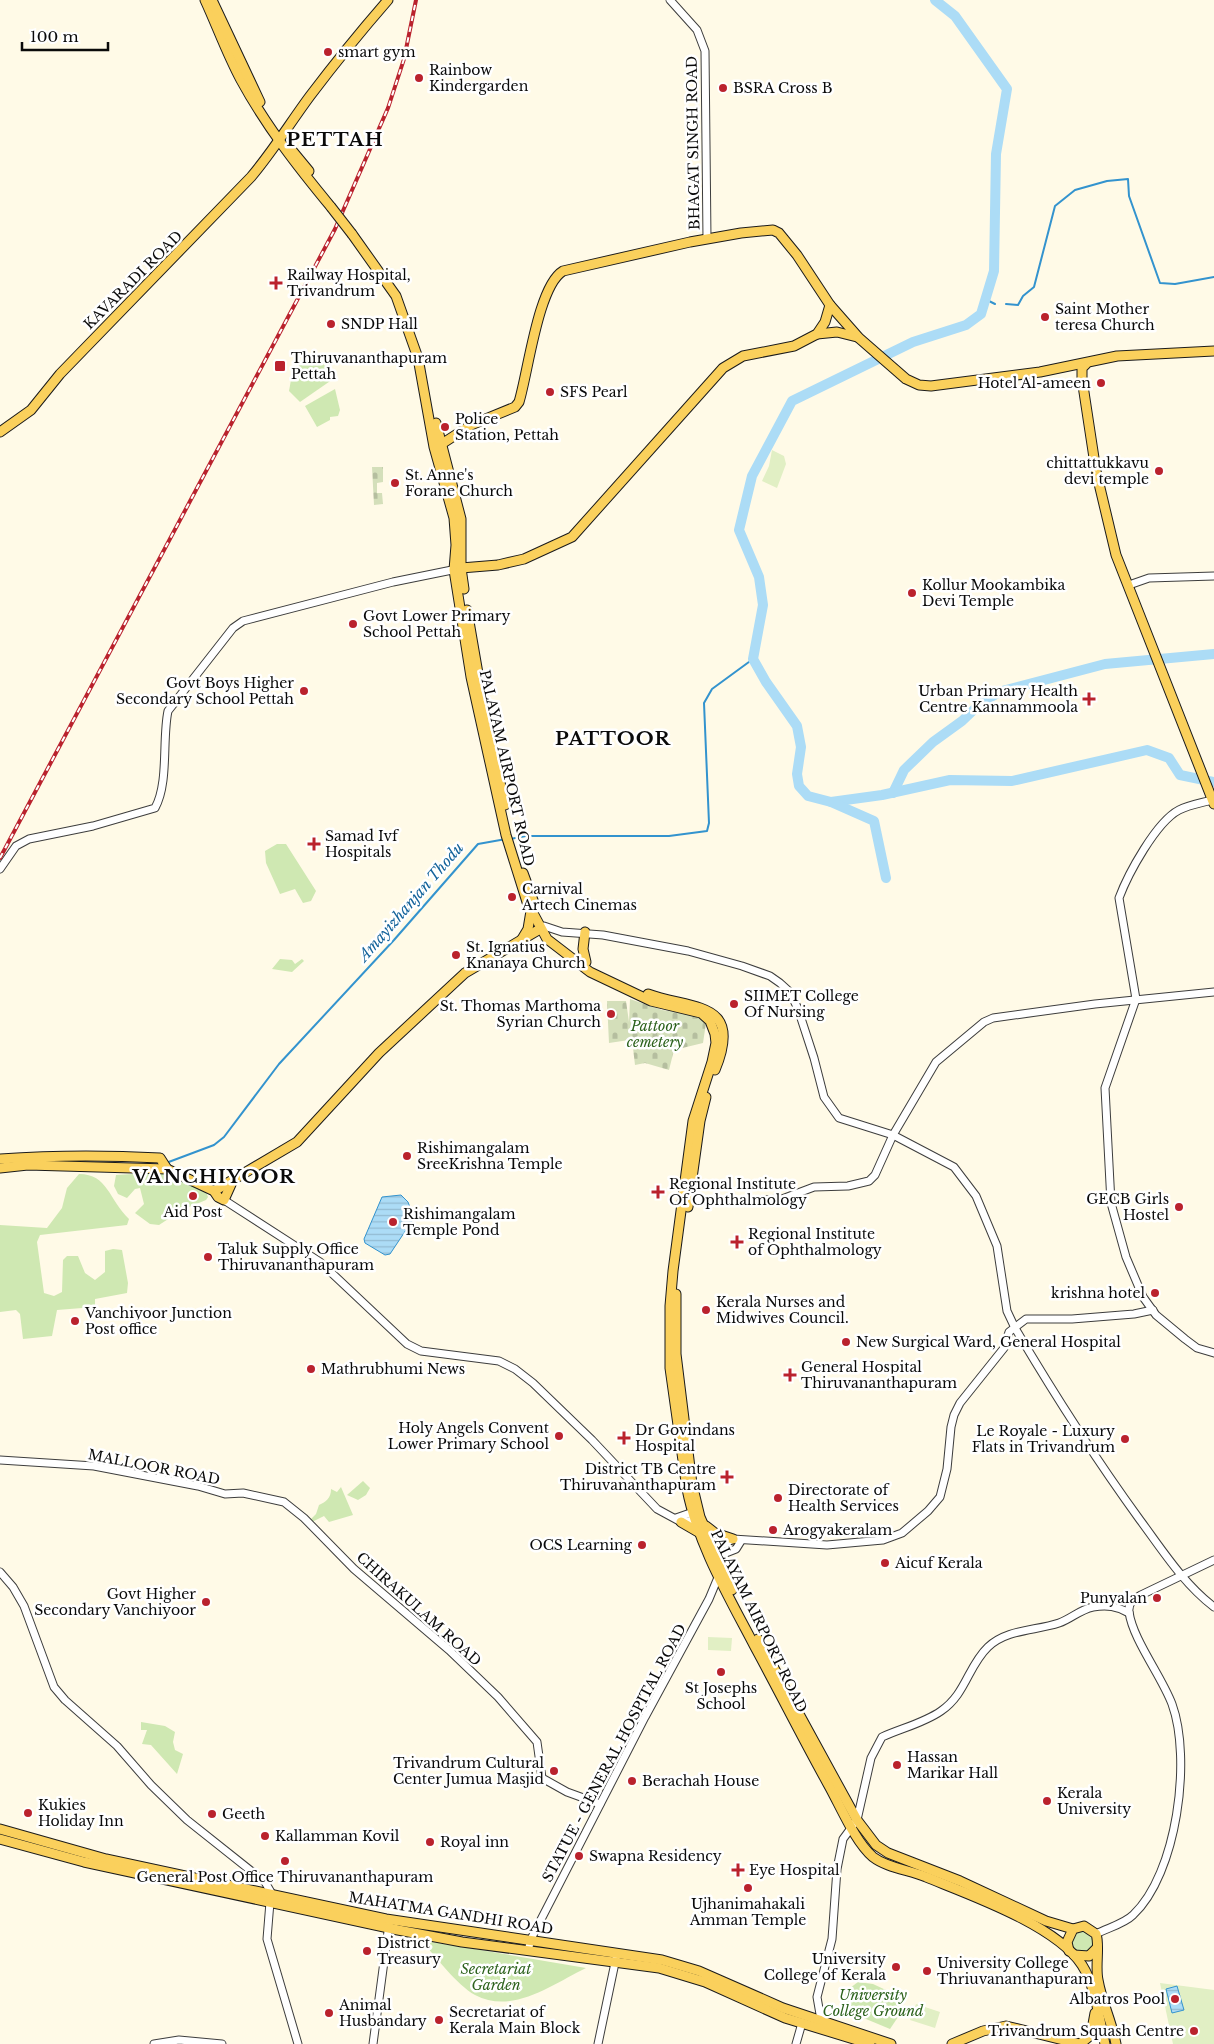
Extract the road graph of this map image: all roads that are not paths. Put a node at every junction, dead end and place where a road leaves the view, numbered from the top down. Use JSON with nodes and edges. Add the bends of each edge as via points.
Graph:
{"nodes":[{"id":1,"x":205,"y":0,"type":"edge"},
{"id":2,"x":212,"y":0,"type":"edge"},
{"id":3,"x":388,"y":0,"type":"edge"},
{"id":4,"x":670,"y":0,"type":"edge"},
{"id":5,"x":281,"y":138,"type":"junction"},
{"id":6,"x":334,"y":206,"type":"junction"},
{"id":7,"x":707,"y":239,"type":"junction"},
{"id":8,"x":830,"y":305,"type":"junction"},
{"id":9,"x":817,"y":334,"type":"junction"},
{"id":10,"x":863,"y":341,"type":"junction"},
{"id":11,"x":1214,"y":350,"type":"edge"},
{"id":12,"x":1086,"y":364,"type":"junction"},
{"id":13,"x":1061,"y":368,"type":"junction"},
{"id":14,"x":1082,"y":382,"type":"junction"},
{"id":15,"x":0,"y":432,"type":"edge"},
{"id":16,"x":438,"y":446,"type":"junction"},
{"id":17,"x":458,"y":569,"type":"junction"},
{"id":18,"x":1214,"y":576,"type":"edge"},
{"id":19,"x":1129,"y":585,"type":"junction"},
{"id":20,"x":1213,"y":802,"type":"edge"},
{"id":21,"x":512,"y":848,"type":"junction"},
{"id":22,"x":0,"y":869,"type":"edge"},
{"id":23,"x":531,"y":909,"type":"junction"},
{"id":24,"x":542,"y":927,"type":"junction"},
{"id":25,"x":585,"y":932,"type":"junction"},
{"id":26,"x":522,"y":939,"type":"junction"},
{"id":27,"x":586,"y":962,"type":"junction"},
{"id":28,"x":1214,"y":992,"type":"edge"},
{"id":29,"x":1136,"y":999,"type":"junction"},
{"id":30,"x":893,"y":1135,"type":"junction"},
{"id":31,"x":0,"y":1159,"type":"edge"},
{"id":32,"x":0,"y":1168,"type":"edge"},
{"id":33,"x":167,"y":1169,"type":"junction"},
{"id":34,"x":234,"y":1180,"type":"junction"},
{"id":35,"x":214,"y":1191,"type":"junction"},
{"id":36,"x":686,"y":1199,"type":"junction"},
{"id":37,"x":224,"y":1200,"type":"junction"},
{"id":38,"x":1153,"y":1310,"type":"junction"},
{"id":39,"x":1015,"y":1328,"type":"junction"},
{"id":40,"x":1214,"y":1353,"type":"edge"},
{"id":41,"x":0,"y":1460,"type":"edge"},
{"id":42,"x":243,"y":1493,"type":"joint"},
{"id":43,"x":698,"y":1517,"type":"junction"},
{"id":44,"x":678,"y":1520,"type":"junction"},
{"id":45,"x":700,"y":1534,"type":"junction"},
{"id":46,"x":737,"y":1540,"type":"junction"},
{"id":47,"x":715,"y":1557,"type":"junction"},
{"id":48,"x":1214,"y":1560,"type":"edge"},
{"id":49,"x":0,"y":1572,"type":"edge"},
{"id":50,"x":719,"y":1576,"type":"junction"},
{"id":51,"x":1181,"y":1577,"type":"junction"},
{"id":52,"x":1131,"y":1601,"type":"junction"},
{"id":53,"x":1116,"y":1606,"type":"junction"},
{"id":54,"x":1214,"y":1607,"type":"edge"},
{"id":55,"x":1129,"y":1613,"type":"junction"},
{"id":56,"x":600,"y":1804,"type":"junction"},
{"id":57,"x":855,"y":1823,"type":"junction"},
{"id":58,"x":0,"y":1829,"type":"edge"},
{"id":59,"x":0,"y":1839,"type":"edge"},
{"id":60,"x":271,"y":1898,"type":"junction"},
{"id":61,"x":390,"y":1924,"type":"junction"},
{"id":62,"x":1072,"y":1930,"type":"junction"},
{"id":63,"x":1096,"y":1934,"type":"junction"},
{"id":64,"x":530,"y":1940,"type":"junction"},
{"id":65,"x":1096,"y":1949,"type":"junction"},
{"id":66,"x":528,"y":1951,"type":"junction"},
{"id":67,"x":1072,"y":1953,"type":"junction"},
{"id":68,"x":616,"y":1957,"type":"junction"},
{"id":69,"x":1100,"y":2004,"type":"junction"},
{"id":70,"x":820,"y":2020,"type":"junction"},
{"id":71,"x":802,"y":2023,"type":"junction"},
{"id":72,"x":964,"y":2041,"type":"edge"},
{"id":73,"x":154,"y":2044,"type":"edge"},
{"id":74,"x":222,"y":2044,"type":"edge"},
{"id":75,"x":298,"y":2044,"type":"edge"},
{"id":76,"x":373,"y":2044,"type":"edge"},
{"id":77,"x":598,"y":2044,"type":"edge"},
{"id":78,"x":796,"y":2044,"type":"edge"},
{"id":79,"x":870,"y":2044,"type":"edge"},
{"id":80,"x":890,"y":2044,"type":"edge"},
{"id":81,"x":952,"y":2044,"type":"edge"},
{"id":82,"x":1105,"y":2044,"type":"edge"},
{"id":83,"x":1111,"y":2044,"type":"edge"},
{"id":84,"x":1116,"y":2044,"type":"edge"}],
"edges":[{"from":1,"to":5,"type":"main road","via":[[241,79]]},
{"from":2,"to":5,"type":"main road"},
{"from":3,"to":5,"type":"main road","name":"KAVARADI ROAD","via":[[289,122]]},
{"from":4,"to":7,"type":"street","name":"BHAGAT SINGH ROAD","via":[[697,30],[705,51]]},
{"from":5,"to":6,"type":"main road"},
{"from":5,"to":6,"type":"main road"},
{"from":5,"to":15,"type":"main road","name":"KAVARADI ROAD","via":[[232,199],[60,374],[31,410]]},
{"from":6,"to":16,"type":"main road","name":"PALAYAM AIRPORT ROAD","via":[[395,285],[417,333],[424,356]]},
{"from":7,"to":8,"type":"main road","via":[[746,232],[773,230],[779,233],[797,254]]},
{"from":7,"to":16,"type":"main road","via":[[557,275],[538,322],[519,402],[471,425]]},
{"from":8,"to":9,"type":"main road"},
{"from":8,"to":10,"type":"main road"},
{"from":9,"to":10,"type":"main road","via":[[837,332]]},
{"from":9,"to":17,"type":"main road","via":[[794,346],[743,356],[723,368],[572,537],[524,559]]},
{"from":10,"to":13,"type":"main road","via":[[919,385],[932,386]]},
{"from":11,"to":12,"type":"main road","via":[[1117,356]]},
{"from":12,"to":13,"type":"main road"},
{"from":12,"to":14,"type":"main road","via":[[1082,368]]},
{"from":13,"to":14,"type":"main road","via":[[1072,372]]},
{"from":14,"to":19,"type":"main road","via":[[1096,471],[1116,555]]},
{"from":16,"to":17,"type":"main road","name":"PALAYAM AIRPORT ROAD","via":[[460,519]]},
{"from":17,"to":21,"type":"main road","name":"PALAYAM AIRPORT ROAD","via":[[471,677]]},
{"from":17,"to":22,"type":"street","via":[[393,582],[243,621],[233,628],[168,711],[160,794],[155,808],[93,826],[29,839],[16,846]]},
{"from":18,"to":19,"type":"street","via":[[1149,578]]},
{"from":19,"to":20,"type":"main road"},
{"from":20,"to":29,"type":"street","via":[[1179,810],[1166,820],[1136,859],[1124,883],[1119,898]]},
{"from":21,"to":23,"type":"main road","name":"PALAYAM AIRPORT ROAD"},
{"from":21,"to":24,"type":"main road","name":"PALAYAM AIRPORT ROAD"},
{"from":23,"to":24,"type":"main road","name":"PALAYAM AIRPORT ROAD"},
{"from":23,"to":26,"type":"main road","via":[[528,929]]},
{"from":24,"to":25,"type":"street"},
{"from":24,"to":26,"type":"main road"},
{"from":24,"to":27,"type":"main road","name":"PALAYAM AIRPORT ROAD"},
{"from":24,"to":36,"type":"main road","name":"PALAYAM AIRPORT ROAD","via":[[547,939],[602,979],[662,1005],[701,1013],[710,1021],[715,1034],[715,1050],[693,1121]]},
{"from":25,"to":27,"type":"main road","via":[[583,949]]},
{"from":25,"to":30,"type":"street","via":[[717,958],[767,975],[780,983],[790,992],[803,1022],[829,1106],[839,1118]]},
{"from":26,"to":34,"type":"main road","via":[[465,973],[379,1053],[298,1142]]},
{"from":27,"to":36,"type":"main road","name":"PALAYAM AIRPORT ROAD","via":[[650,995],[706,1008],[717,1019],[723,1044],[700,1121]]},
{"from":28,"to":29,"type":"street"},
{"from":29,"to":30,"type":"street","via":[[1007,1015],[984,1022],[936,1062]]},
{"from":29,"to":38,"type":"street","via":[[1105,1088],[1105,1112],[1112,1203],[1118,1233],[1130,1270]]},
{"from":30,"to":36,"type":"street","via":[[875,1175],[869,1181],[848,1186],[814,1187],[782,1199],[725,1202]]},
{"from":30,"to":39,"type":"street","via":[[954,1167],[976,1196],[997,1246],[1007,1311]]},
{"from":31,"to":33,"type":"main road","via":[[105,1155],[160,1158]]},
{"from":32,"to":33,"type":"main road","via":[[28,1165]]},
{"from":33,"to":35,"type":"main road"},
{"from":34,"to":35,"type":"main road"},
{"from":34,"to":37,"type":"main road"},
{"from":35,"to":37,"type":"main road"},
{"from":36,"to":43,"type":"main road","name":"PALAYAM AIRPORT ROAD","via":[[673,1271],[670,1368],[686,1489]]},
{"from":37,"to":44,"type":"street","via":[[320,1262],[407,1344],[421,1350],[499,1361],[515,1369],[586,1434],[657,1509]]},
{"from":38,"to":39,"type":"street","via":[[1072,1320],[1026,1319]]},
{"from":38,"to":40,"type":"street","via":[[1197,1348]]},
{"from":39,"to":46,"type":"street","via":[[995,1362],[960,1403],[951,1426],[948,1469],[940,1497],[912,1526],[884,1540],[861,1543],[827,1545]]},
{"from":39,"to":51,"type":"street","via":[[1095,1457]]},
{"from":41,"to":42,"type":"street","name":"MALLOOR ROAD","via":[[94,1466],[225,1494]]},
{"from":42,"to":56,"type":"street","name":"CHIRAKULAM ROAD","via":[[284,1502],[292,1507],[354,1569],[449,1650],[498,1697],[537,1742],[542,1778]]},
{"from":43,"to":44,"type":"street"},
{"from":43,"to":45,"type":"main road","name":"PALAYAM AIRPORT ROAD"},
{"from":43,"to":46,"type":"main road","via":[[715,1533]]},
{"from":43,"to":47,"type":"main road","name":"PALAYAM AIRPORT ROAD"},
{"from":44,"to":45,"type":"main road"},
{"from":45,"to":47,"type":"main road","name":"PALAYAM AIRPORT ROAD"},
{"from":46,"to":47,"type":"street"},
{"from":47,"to":50,"type":"main road","name":"PALAYAM AIRPORT ROAD"},
{"from":47,"to":57,"type":"main road","name":"PALAYAM AIRPORT ROAD"},
{"from":48,"to":51,"type":"street"},
{"from":49,"to":60,"type":"street","via":[[24,1606],[54,1687],[118,1746],[151,1786],[187,1820],[265,1882]]},
{"from":50,"to":56,"type":"street","name":"STATUE - GENERAL HOSPITAL ROAD"},
{"from":50,"to":57,"type":"main road","name":"PALAYAM AIRPORT ROAD","via":[[798,1730]]},
{"from":51,"to":52,"type":"street"},
{"from":51,"to":54,"type":"street"},
{"from":52,"to":53,"type":"street"},
{"from":52,"to":55,"type":"street"},
{"from":53,"to":55,"type":"street"},
{"from":53,"to":57,"type":"street","via":[[1079,1611],[1061,1622],[1012,1633],[994,1642],[974,1665],[962,1690],[942,1710],[917,1724],[882,1737],[871,1758]]},
{"from":55,"to":63,"type":"street","via":[[1133,1628],[1169,1698],[1178,1727],[1181,1744],[1175,1825],[1172,1845],[1148,1896],[1132,1916]]},
{"from":56,"to":64,"type":"street","name":"STATUE - GENERAL HOSPITAL ROAD"},
{"from":57,"to":62,"type":"main road","name":"PALAYAM AIRPORT ROAD","via":[[888,1853],[960,1881],[1046,1922]]},
{"from":57,"to":67,"type":"main road","name":"PALAYAM AIRPORT ROAD","via":[[866,1850],[875,1858],[1041,1928]]},
{"from":57,"to":70,"type":"street","via":[[843,1839],[837,1869],[832,1939],[817,1997]]},
{"from":58,"to":60,"type":"main road","name":"MAHATMA GANDHI ROAD","via":[[106,1859]]},
{"from":59,"to":60,"type":"main road","name":"MAHATMA GANDHI ROAD","via":[[84,1862]]},
{"from":60,"to":61,"type":"main road","name":"MAHATMA GANDHI ROAD"},
{"from":60,"to":75,"type":"street","via":[[267,1939]]},
{"from":61,"to":64,"type":"main road","name":"MAHATMA GANDHI ROAD"},
{"from":61,"to":66,"type":"main road","name":"MAHATMA GANDHI ROAD"},
{"from":61,"to":76,"type":"street"},
{"from":62,"to":63,"type":"main road","via":[[1084,1926]]},
{"from":62,"to":67,"type":"main road","via":[[1066,1942]]},
{"from":63,"to":65,"type":"main road"},
{"from":64,"to":66,"type":"street","name":"STATUE - GENERAL HOSPITAL ROAD"},
{"from":64,"to":68,"type":"main road","name":"MAHATMA GANDHI ROAD"},
{"from":65,"to":67,"type":"main road","via":[[1089,1956]]},
{"from":65,"to":69,"type":"main road"},
{"from":66,"to":68,"type":"main road","name":"MAHATMA GANDHI ROAD"},
{"from":67,"to":69,"type":"main road","name":"PALAYAM AIRPORT ROAD","via":[[1088,1975]]},
{"from":68,"to":70,"type":"main road","name":"MAHATMA GANDHI ROAD","via":[[662,1960],[693,1969],[783,2008]]},
{"from":68,"to":71,"type":"main road","name":"MAHATMA GANDHI ROAD","via":[[692,1978]]},
{"from":68,"to":77,"type":"street"},
{"from":69,"to":72,"type":"main road","via":[[1093,2029],[1080,2044],[1014,2026],[983,2031]]},
{"from":69,"to":82,"type":"main road"},
{"from":69,"to":83,"type":"main road"},
{"from":69,"to":84,"type":"main road","via":[[1111,2019]]},
{"from":70,"to":80,"type":"main road","name":"MAHATMA GANDHI ROAD"},
{"from":71,"to":78,"type":"street"},
{"from":71,"to":79,"type":"main road","name":"MAHATMA GANDHI ROAD"},
{"from":72,"to":81,"type":"main road"},
{"from":73,"to":74,"type":"street","via":[[180,2040]]}]}
